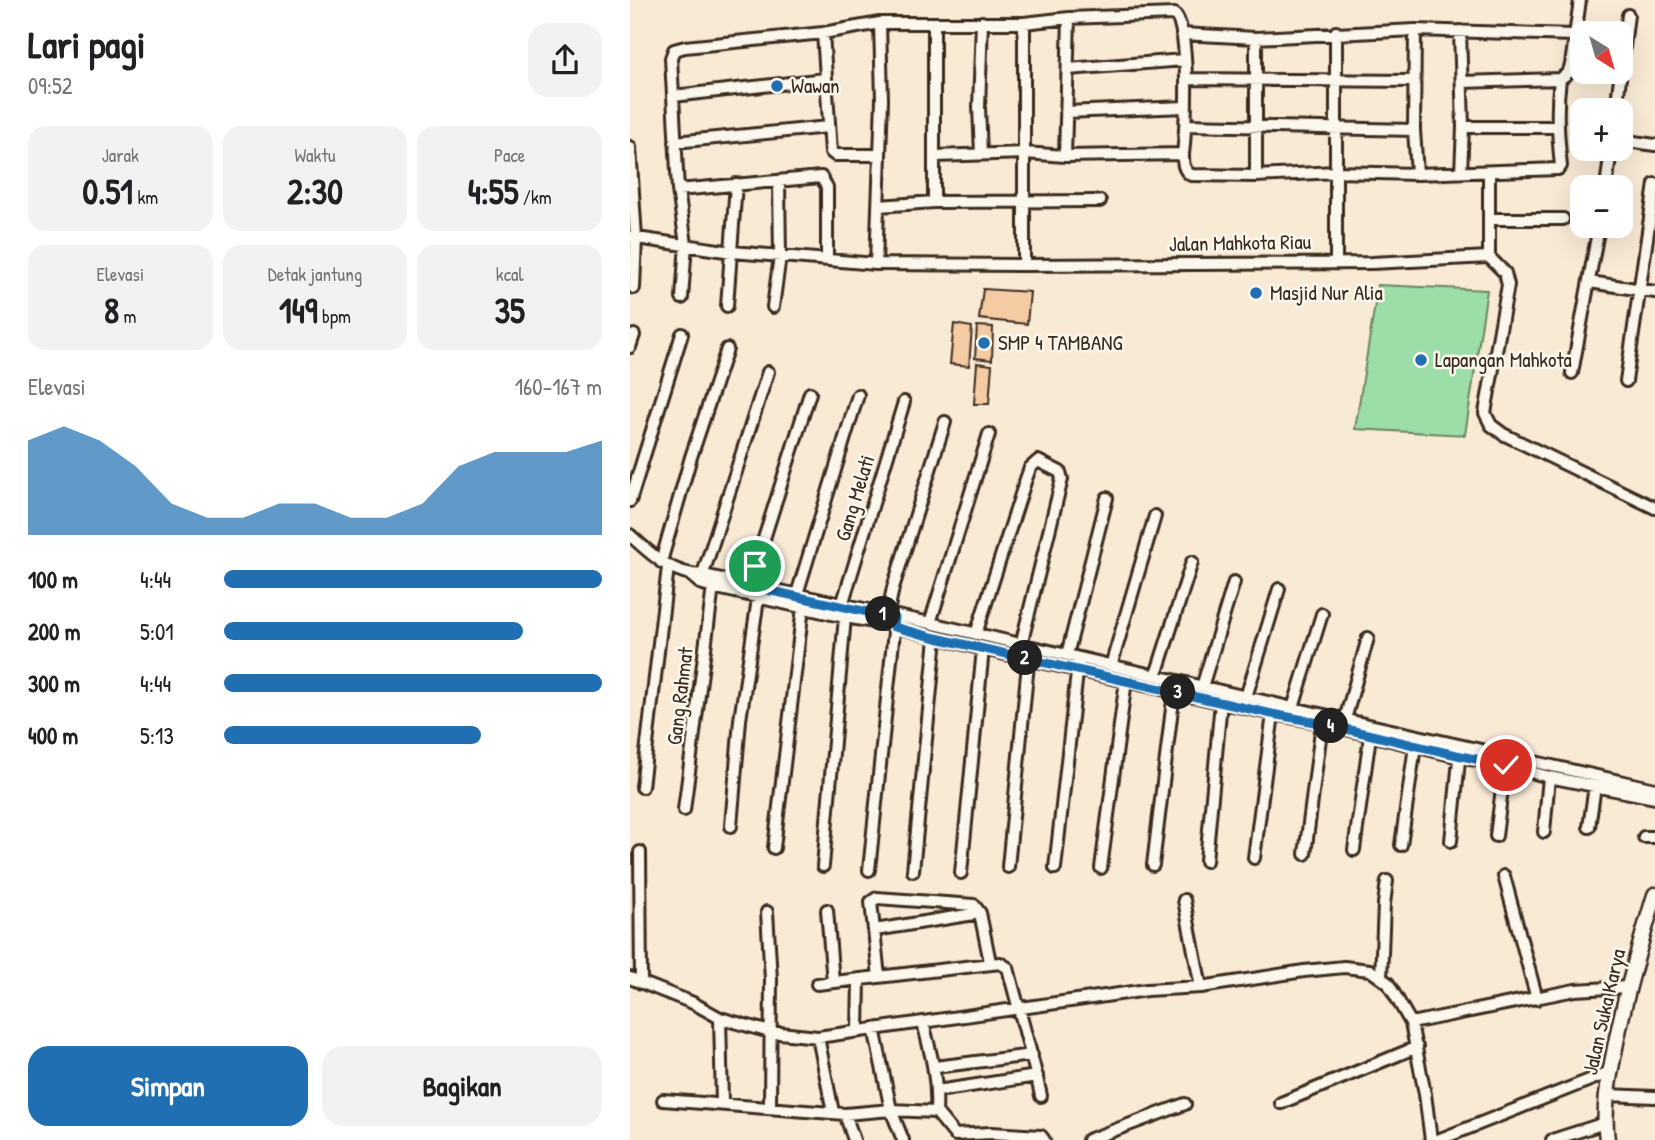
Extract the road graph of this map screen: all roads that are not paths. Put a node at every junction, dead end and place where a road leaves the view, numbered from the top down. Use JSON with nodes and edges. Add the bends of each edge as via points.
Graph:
{"nodes":[{"id":1,"x":1580,"y":0,"type":"edge"},
{"id":2,"x":1628,"y":15,"type":"dead end"},
{"id":3,"x":1069,"y":18,"type":"junction"},
{"id":4,"x":1576,"y":21,"type":"edge"},
{"id":5,"x":982,"y":22,"type":"junction"},
{"id":6,"x":880,"y":23,"type":"junction"},
{"id":7,"x":933,"y":23,"type":"junction"},
{"id":8,"x":1024,"y":23,"type":"junction"},
{"id":9,"x":1415,"y":30,"type":"junction"},
{"id":10,"x":1460,"y":31,"type":"junction"},
{"id":11,"x":1336,"y":32,"type":"junction"},
{"id":12,"x":823,"y":33,"type":"junction"},
{"id":13,"x":1182,"y":34,"type":"junction"},
{"id":14,"x":1570,"y":34,"type":"edge"},
{"id":15,"x":1256,"y":38,"type":"junction"},
{"id":16,"x":1184,"y":60,"type":"junction"},
{"id":17,"x":1570,"y":65,"type":"edge"},
{"id":18,"x":1068,"y":69,"type":"junction"},
{"id":19,"x":825,"y":79,"type":"junction"},
{"id":20,"x":1186,"y":79,"type":"junction"},
{"id":21,"x":1560,"y":79,"type":"junction"},
{"id":22,"x":1257,"y":80,"type":"junction"},
{"id":23,"x":1336,"y":80,"type":"junction"},
{"id":24,"x":1414,"y":81,"type":"junction"},
{"id":25,"x":1462,"y":82,"type":"junction"},
{"id":26,"x":673,"y":96,"type":"junction"},
{"id":27,"x":1618,"y":98,"type":"edge"},
{"id":28,"x":1185,"y":107,"type":"junction"},
{"id":29,"x":1066,"y":112,"type":"junction"},
{"id":30,"x":1186,"y":125,"type":"junction"},
{"id":31,"x":1258,"y":126,"type":"junction"},
{"id":32,"x":828,"y":127,"type":"junction"},
{"id":33,"x":1463,"y":127,"type":"junction"},
{"id":34,"x":1556,"y":127,"type":"junction"},
{"id":35,"x":1336,"y":128,"type":"junction"},
{"id":36,"x":1414,"y":130,"type":"junction"},
{"id":37,"x":676,"y":142,"type":"junction"},
{"id":38,"x":1633,"y":142,"type":"edge"},
{"id":39,"x":1655,"y":145,"type":"edge"},
{"id":40,"x":630,"y":147,"type":"edge"},
{"id":41,"x":1025,"y":153,"type":"junction"},
{"id":42,"x":981,"y":154,"type":"junction"},
{"id":43,"x":1183,"y":154,"type":"junction"},
{"id":44,"x":880,"y":155,"type":"junction"},
{"id":45,"x":935,"y":156,"type":"junction"},
{"id":46,"x":1065,"y":156,"type":"junction"},
{"id":47,"x":1336,"y":172,"type":"junction"},
{"id":48,"x":1461,"y":172,"type":"junction"},
{"id":49,"x":1489,"y":172,"type":"junction"},
{"id":50,"x":1417,"y":174,"type":"junction"},
{"id":51,"x":631,"y":175,"type":"edge"},
{"id":52,"x":1256,"y":176,"type":"junction"},
{"id":53,"x":779,"y":182,"type":"junction"},
{"id":54,"x":736,"y":184,"type":"junction"},
{"id":55,"x":1655,"y":184,"type":"edge"},
{"id":56,"x":678,"y":190,"type":"junction"},
{"id":57,"x":1100,"y":201,"type":"dead end"},
{"id":58,"x":934,"y":202,"type":"junction"},
{"id":59,"x":1023,"y":203,"type":"junction"},
{"id":60,"x":879,"y":206,"type":"junction"},
{"id":61,"x":1490,"y":219,"type":"junction"},
{"id":62,"x":1563,"y":219,"type":"dead end"},
{"id":63,"x":633,"y":237,"type":"edge"},
{"id":64,"x":1597,"y":238,"type":"edge"},
{"id":65,"x":686,"y":244,"type":"junction"},
{"id":66,"x":732,"y":252,"type":"junction"},
{"id":67,"x":780,"y":256,"type":"junction"},
{"id":68,"x":1489,"y":257,"type":"junction"},
{"id":69,"x":827,"y":259,"type":"junction"},
{"id":70,"x":1336,"y":262,"type":"junction"},
{"id":71,"x":876,"y":264,"type":"junction"},
{"id":72,"x":1024,"y":265,"type":"junction"},
{"id":73,"x":1590,"y":282,"type":"junction"},
{"id":74,"x":634,"y":288,"type":"dead end"},
{"id":75,"x":1641,"y":290,"type":"junction"},
{"id":76,"x":1655,"y":292,"type":"edge"},
{"id":77,"x":682,"y":298,"type":"dead end"},
{"id":78,"x":727,"y":306,"type":"dead end"},
{"id":79,"x":774,"y":307,"type":"dead end"},
{"id":80,"x":682,"y":334,"type":"dead end"},
{"id":81,"x":634,"y":335,"type":"dead end"},
{"id":82,"x":630,"y":347,"type":"edge"},
{"id":83,"x":727,"y":349,"type":"dead end"},
{"id":84,"x":768,"y":372,"type":"dead end"},
{"id":85,"x":1572,"y":373,"type":"dead end"},
{"id":86,"x":1626,"y":381,"type":"dead end"},
{"id":87,"x":810,"y":393,"type":"dead end"},
{"id":88,"x":858,"y":395,"type":"dead end"},
{"id":89,"x":904,"y":402,"type":"dead end"},
{"id":90,"x":946,"y":422,"type":"dead end"},
{"id":91,"x":989,"y":434,"type":"dead end"},
{"id":92,"x":1107,"y":498,"type":"dead end"},
{"id":93,"x":630,"y":501,"type":"edge"},
{"id":94,"x":1655,"y":508,"type":"edge"},
{"id":95,"x":1155,"y":516,"type":"dead end"},
{"id":96,"x":630,"y":535,"type":"edge"},
{"id":97,"x":1192,"y":562,"type":"dead end"},
{"id":98,"x":664,"y":564,"type":"junction"},
{"id":99,"x":701,"y":579,"type":"junction"},
{"id":100,"x":1234,"y":582,"type":"dead end"},
{"id":101,"x":713,"y":587,"type":"junction"},
{"id":102,"x":1279,"y":589,"type":"dead end"},
{"id":103,"x":756,"y":590,"type":"junction"},
{"id":104,"x":797,"y":594,"type":"junction"},
{"id":105,"x":842,"y":605,"type":"junction"},
{"id":106,"x":803,"y":607,"type":"junction"},
{"id":107,"x":1322,"y":614,"type":"dead end"},
{"id":108,"x":845,"y":617,"type":"junction"},
{"id":109,"x":891,"y":621,"type":"junction"},
{"id":110,"x":930,"y":623,"type":"junction"},
{"id":111,"x":976,"y":634,"type":"junction"},
{"id":112,"x":936,"y":638,"type":"junction"},
{"id":113,"x":1368,"y":638,"type":"dead end"},
{"id":114,"x":983,"y":649,"type":"junction"},
{"id":115,"x":1027,"y":651,"type":"junction"},
{"id":116,"x":1067,"y":655,"type":"junction"},
{"id":117,"x":1080,"y":658,"type":"junction"},
{"id":118,"x":1111,"y":666,"type":"junction"},
{"id":119,"x":1076,"y":670,"type":"junction"},
{"id":120,"x":1156,"y":675,"type":"junction"},
{"id":121,"x":1126,"y":680,"type":"junction"},
{"id":122,"x":1202,"y":687,"type":"junction"},
{"id":123,"x":1174,"y":692,"type":"junction"},
{"id":124,"x":1246,"y":697,"type":"junction"},
{"id":125,"x":1221,"y":702,"type":"junction"},
{"id":126,"x":1298,"y":712,"type":"junction"},
{"id":127,"x":1272,"y":714,"type":"junction"},
{"id":128,"x":1322,"y":723,"type":"junction"},
{"id":129,"x":1343,"y":724,"type":"junction"},
{"id":130,"x":1370,"y":736,"type":"junction"},
{"id":131,"x":1415,"y":746,"type":"junction"},
{"id":132,"x":1460,"y":751,"type":"junction"},
{"id":133,"x":1506,"y":765,"type":"junction"},
{"id":134,"x":1549,"y":777,"type":"junction"},
{"id":135,"x":1595,"y":786,"type":"junction"},
{"id":136,"x":642,"y":787,"type":"dead end"},
{"id":137,"x":1655,"y":789,"type":"edge"},
{"id":138,"x":1655,"y":798,"type":"edge"},
{"id":139,"x":684,"y":810,"type":"dead end"},
{"id":140,"x":731,"y":826,"type":"dead end"},
{"id":141,"x":1589,"y":827,"type":"dead end"},
{"id":142,"x":1544,"y":832,"type":"dead end"},
{"id":143,"x":1496,"y":836,"type":"dead end"},
{"id":144,"x":1451,"y":841,"type":"dead end"},
{"id":145,"x":1401,"y":845,"type":"dead end"},
{"id":146,"x":774,"y":848,"type":"dead end"},
{"id":147,"x":1354,"y":850,"type":"dead end"},
{"id":148,"x":640,"y":852,"type":"dead end"},
{"id":149,"x":1305,"y":854,"type":"dead end"},
{"id":150,"x":1254,"y":858,"type":"dead end"},
{"id":151,"x":1206,"y":861,"type":"dead end"},
{"id":152,"x":1153,"y":864,"type":"dead end"},
{"id":153,"x":822,"y":866,"type":"dead end"},
{"id":154,"x":1008,"y":867,"type":"dead end"},
{"id":155,"x":1055,"y":868,"type":"dead end"},
{"id":156,"x":1101,"y":868,"type":"dead end"},
{"id":157,"x":869,"y":870,"type":"dead end"},
{"id":158,"x":913,"y":871,"type":"dead end"},
{"id":159,"x":961,"y":873,"type":"dead end"},
{"id":160,"x":1504,"y":876,"type":"dead end"},
{"id":161,"x":1387,"y":881,"type":"dead end"},
{"id":162,"x":1655,"y":895,"type":"edge"},
{"id":163,"x":1184,"y":900,"type":"dead end"},
{"id":164,"x":827,"y":910,"type":"dead end"},
{"id":165,"x":767,"y":912,"type":"dead end"},
{"id":166,"x":980,"y":913,"type":"junction"},
{"id":167,"x":875,"y":930,"type":"junction"},
{"id":168,"x":990,"y":962,"type":"junction"},
{"id":169,"x":879,"y":977,"type":"junction"},
{"id":170,"x":1381,"y":978,"type":"junction"},
{"id":171,"x":859,"y":979,"type":"junction"},
{"id":172,"x":635,"y":980,"type":"edge"},
{"id":173,"x":833,"y":982,"type":"junction"},
{"id":174,"x":817,"y":984,"type":"dead end"},
{"id":175,"x":1201,"y":987,"type":"junction"},
{"id":176,"x":1627,"y":987,"type":"junction"},
{"id":177,"x":1537,"y":999,"type":"junction"},
{"id":178,"x":1018,"y":1007,"type":"junction"},
{"id":179,"x":720,"y":1018,"type":"junction"},
{"id":180,"x":923,"y":1023,"type":"junction"},
{"id":181,"x":1411,"y":1023,"type":"junction"},
{"id":182,"x":874,"y":1028,"type":"junction"},
{"id":183,"x":858,"y":1031,"type":"junction"},
{"id":184,"x":770,"y":1032,"type":"junction"},
{"id":185,"x":818,"y":1037,"type":"junction"},
{"id":186,"x":1417,"y":1048,"type":"junction"},
{"id":187,"x":1032,"y":1055,"type":"junction"},
{"id":188,"x":935,"y":1067,"type":"junction"},
{"id":189,"x":1610,"y":1072,"type":"junction"},
{"id":190,"x":1037,"y":1076,"type":"junction"},
{"id":191,"x":937,"y":1091,"type":"junction"},
{"id":192,"x":1607,"y":1095,"type":"junction"},
{"id":193,"x":1041,"y":1096,"type":"dead end"},
{"id":194,"x":1655,"y":1097,"type":"edge"},
{"id":195,"x":663,"y":1100,"type":"dead end"},
{"id":196,"x":722,"y":1103,"type":"junction"},
{"id":197,"x":1281,"y":1103,"type":"dead end"},
{"id":198,"x":1185,"y":1104,"type":"dead end"},
{"id":199,"x":770,"y":1106,"type":"junction"},
{"id":200,"x":891,"y":1110,"type":"junction"},
{"id":201,"x":936,"y":1112,"type":"junction"},
{"id":202,"x":839,"y":1113,"type":"junction"},
{"id":203,"x":1605,"y":1123,"type":"junction"},
{"id":204,"x":1108,"y":1136,"type":"edge"},
{"id":205,"x":956,"y":1137,"type":"edge"},
{"id":206,"x":992,"y":1137,"type":"edge"},
{"id":207,"x":854,"y":1140,"type":"edge"},
{"id":208,"x":903,"y":1140,"type":"edge"},
{"id":209,"x":1044,"y":1140,"type":"edge"},
{"id":210,"x":1088,"y":1140,"type":"edge"},
{"id":211,"x":1431,"y":1140,"type":"edge"},
{"id":212,"x":1438,"y":1140,"type":"edge"},
{"id":213,"x":1552,"y":1140,"type":"edge"},
{"id":214,"x":1607,"y":1140,"type":"edge"}],
"edges":[{"from":1,"to":4,"type":"street"},
{"from":2,"to":27,"type":"street"},
{"from":3,"to":8,"type":"street"},
{"from":3,"to":13,"type":"street","via":[[1174,14],[1181,22]]},
{"from":3,"to":18,"type":"street"},
{"from":5,"to":7,"type":"street"},
{"from":5,"to":8,"type":"street"},
{"from":5,"to":42,"type":"street"},
{"from":6,"to":7,"type":"street"},
{"from":6,"to":12,"type":"street"},
{"from":6,"to":44,"type":"street"},
{"from":7,"to":45,"type":"street"},
{"from":8,"to":41,"type":"street"},
{"from":9,"to":10,"type":"street"},
{"from":9,"to":11,"type":"street"},
{"from":9,"to":24,"type":"street"},
{"from":10,"to":14,"type":"street"},
{"from":10,"to":25,"type":"street"},
{"from":11,"to":15,"type":"street"},
{"from":11,"to":23,"type":"street"},
{"from":12,"to":19,"type":"street"},
{"from":12,"to":26,"type":"street","via":[[674,50]]},
{"from":13,"to":15,"type":"street"},
{"from":13,"to":16,"type":"street"},
{"from":15,"to":22,"type":"street"},
{"from":16,"to":18,"type":"street"},
{"from":16,"to":20,"type":"street"},
{"from":17,"to":21,"type":"street"},
{"from":18,"to":29,"type":"street"},
{"from":19,"to":26,"type":"street"},
{"from":19,"to":32,"type":"street"},
{"from":20,"to":22,"type":"street"},
{"from":20,"to":28,"type":"street"},
{"from":21,"to":25,"type":"street"},
{"from":21,"to":34,"type":"street"},
{"from":22,"to":23,"type":"street"},
{"from":22,"to":31,"type":"street"},
{"from":23,"to":24,"type":"street"},
{"from":23,"to":35,"type":"street"},
{"from":24,"to":36,"type":"street"},
{"from":25,"to":33,"type":"street"},
{"from":26,"to":37,"type":"street"},
{"from":28,"to":29,"type":"street"},
{"from":28,"to":30,"type":"street"},
{"from":29,"to":46,"type":"street"},
{"from":30,"to":31,"type":"street"},
{"from":30,"to":43,"type":"street"},
{"from":31,"to":35,"type":"street"},
{"from":31,"to":52,"type":"street"},
{"from":32,"to":37,"type":"street"},
{"from":32,"to":44,"type":"street","via":[[835,155]]},
{"from":33,"to":34,"type":"street"},
{"from":33,"to":48,"type":"street"},
{"from":34,"to":49,"type":"street","via":[[1558,169]]},
{"from":35,"to":36,"type":"street"},
{"from":35,"to":47,"type":"street"},
{"from":36,"to":50,"type":"street"},
{"from":37,"to":56,"type":"street"},
{"from":38,"to":39,"type":"street"},
{"from":40,"to":51,"type":"street"},
{"from":41,"to":42,"type":"street"},
{"from":41,"to":46,"type":"street"},
{"from":41,"to":59,"type":"street"},
{"from":42,"to":45,"type":"street"},
{"from":43,"to":46,"type":"street"},
{"from":43,"to":52,"type":"street","via":[[1183,166],[1191,175]]},
{"from":44,"to":60,"type":"street"},
{"from":45,"to":58,"type":"street"},
{"from":47,"to":50,"type":"street"},
{"from":47,"to":52,"type":"street"},
{"from":47,"to":70,"type":"street"},
{"from":48,"to":49,"type":"street"},
{"from":48,"to":50,"type":"street"},
{"from":49,"to":61,"type":"street"},
{"from":51,"to":63,"type":"street"},
{"from":53,"to":54,"type":"street"},
{"from":53,"to":67,"type":"street"},
{"from":53,"to":69,"type":"street","via":[[821,177],[825,181]]},
{"from":54,"to":56,"type":"street"},
{"from":54,"to":66,"type":"street"},
{"from":55,"to":75,"type":"street"},
{"from":56,"to":65,"type":"street"},
{"from":57,"to":59,"type":"street"},
{"from":58,"to":59,"type":"street"},
{"from":58,"to":60,"type":"street"},
{"from":59,"to":72,"type":"street"},
{"from":60,"to":71,"type":"street"},
{"from":61,"to":62,"type":"street"},
{"from":61,"to":68,"type":"street"},
{"from":63,"to":65,"type":"street","name":"Jalan Mahkota Riau"},
{"from":63,"to":74,"type":"street"},
{"from":64,"to":73,"type":"street"},
{"from":65,"to":66,"type":"street","name":"Jalan Mahkota Riau"},
{"from":65,"to":77,"type":"street"},
{"from":66,"to":67,"type":"street","name":"Jalan Mahkota Riau"},
{"from":66,"to":78,"type":"street"},
{"from":67,"to":69,"type":"street","name":"Jalan Mahkota Riau"},
{"from":67,"to":79,"type":"street"},
{"from":68,"to":70,"type":"street","name":"Jalan Mahkota Riau"},
{"from":68,"to":94,"type":"street","via":[[1505,273],[1508,285],[1485,413],[1490,425]]},
{"from":69,"to":71,"type":"street","name":"Jalan Mahkota Riau"},
{"from":70,"to":72,"type":"street","name":"Jalan Mahkota Riau"},
{"from":71,"to":72,"type":"street","name":"Jalan Mahkota Riau"},
{"from":73,"to":75,"type":"street"},
{"from":73,"to":85,"type":"street"},
{"from":75,"to":76,"type":"street"},
{"from":75,"to":86,"type":"street"},
{"from":80,"to":93,"type":"street"},
{"from":81,"to":82,"type":"street"},
{"from":83,"to":98,"type":"street","via":[[691,457]]},
{"from":84,"to":99,"type":"street"},
{"from":87,"to":103,"type":"street"},
{"from":88,"to":104,"type":"street"},
{"from":89,"to":105,"type":"street","name":"Gang Melati"},
{"from":90,"to":109,"type":"street","via":[[893,588]]},
{"from":91,"to":110,"type":"street"},
{"from":92,"to":116,"type":"street"},
{"from":95,"to":118,"type":"street"},
{"from":96,"to":98,"type":"street"},
{"from":97,"to":120,"type":"street"},
{"from":98,"to":99,"type":"street"},
{"from":98,"to":136,"type":"street"},
{"from":99,"to":101,"type":"street"},
{"from":99,"to":103,"type":"street"},
{"from":100,"to":122,"type":"street"},
{"from":101,"to":103,"type":"street"},
{"from":101,"to":139,"type":"street","name":"Gang Rahmat"},
{"from":102,"to":124,"type":"street"},
{"from":103,"to":104,"type":"street"},
{"from":103,"to":106,"type":"street"},
{"from":103,"to":140,"type":"street"},
{"from":104,"to":105,"type":"street"},
{"from":105,"to":109,"type":"street"},
{"from":106,"to":108,"type":"street"},
{"from":106,"to":146,"type":"street"},
{"from":107,"to":126,"type":"street"},
{"from":108,"to":109,"type":"street"},
{"from":108,"to":153,"type":"street"},
{"from":109,"to":110,"type":"street"},
{"from":109,"to":112,"type":"street"},
{"from":109,"to":157,"type":"street"},
{"from":110,"to":111,"type":"street"},
{"from":111,"to":115,"type":"street"},
{"from":111,"to":115,"type":"street","via":[[1027,475],[1038,461],[1060,472],[1062,479]]},
{"from":112,"to":114,"type":"street"},
{"from":112,"to":158,"type":"street"},
{"from":113,"to":129,"type":"street"},
{"from":114,"to":115,"type":"street"},
{"from":114,"to":159,"type":"street"},
{"from":115,"to":116,"type":"street"},
{"from":115,"to":119,"type":"street"},
{"from":115,"to":154,"type":"street"},
{"from":116,"to":117,"type":"street"},
{"from":117,"to":118,"type":"street"},
{"from":117,"to":119,"type":"street"},
{"from":118,"to":120,"type":"street"},
{"from":119,"to":121,"type":"street"},
{"from":119,"to":155,"type":"street"},
{"from":120,"to":122,"type":"street"},
{"from":121,"to":123,"type":"street"},
{"from":121,"to":156,"type":"street"},
{"from":122,"to":124,"type":"street"},
{"from":123,"to":125,"type":"street"},
{"from":123,"to":152,"type":"street"},
{"from":124,"to":126,"type":"street"},
{"from":125,"to":127,"type":"street"},
{"from":125,"to":151,"type":"street"},
{"from":126,"to":127,"type":"street"},
{"from":126,"to":128,"type":"street"},
{"from":126,"to":129,"type":"street"},
{"from":127,"to":150,"type":"street"},
{"from":128,"to":129,"type":"street"},
{"from":128,"to":149,"type":"street"},
{"from":129,"to":130,"type":"street"},
{"from":129,"to":132,"type":"street"},
{"from":130,"to":131,"type":"street"},
{"from":130,"to":147,"type":"street"},
{"from":131,"to":132,"type":"street"},
{"from":131,"to":145,"type":"street"},
{"from":132,"to":133,"type":"street"},
{"from":132,"to":137,"type":"street"},
{"from":132,"to":144,"type":"street"},
{"from":133,"to":134,"type":"street"},
{"from":133,"to":143,"type":"street"},
{"from":134,"to":135,"type":"street"},
{"from":134,"to":142,"type":"street"},
{"from":135,"to":138,"type":"street"},
{"from":135,"to":141,"type":"street"},
{"from":148,"to":172,"type":"street"},
{"from":160,"to":177,"type":"street"},
{"from":161,"to":170,"type":"street"},
{"from":162,"to":176,"type":"main road","name":"Jalan Suka Karya"},
{"from":163,"to":175,"type":"street"},
{"from":164,"to":173,"type":"street"},
{"from":165,"to":184,"type":"street"},
{"from":166,"to":167,"type":"street"},
{"from":166,"to":167,"type":"street","via":[[971,903],[877,898],[871,902]]},
{"from":166,"to":168,"type":"street"},
{"from":167,"to":169,"type":"street"},
{"from":168,"to":169,"type":"street"},
{"from":168,"to":178,"type":"street","via":[[1008,968]]},
{"from":169,"to":171,"type":"street"},
{"from":170,"to":175,"type":"street","via":[[1370,970],[1344,967]]},
{"from":170,"to":181,"type":"street"},
{"from":171,"to":173,"type":"street"},
{"from":171,"to":183,"type":"street"},
{"from":172,"to":179,"type":"street"},
{"from":173,"to":174,"type":"street"},
{"from":175,"to":178,"type":"street"},
{"from":176,"to":177,"type":"street","via":[[1575,990]]},
{"from":176,"to":189,"type":"main road","name":"Jalan Suka Karya"},
{"from":177,"to":181,"type":"street"},
{"from":178,"to":180,"type":"street"},
{"from":178,"to":187,"type":"street"},
{"from":179,"to":184,"type":"street"},
{"from":179,"to":196,"type":"street"},
{"from":180,"to":182,"type":"street"},
{"from":180,"to":188,"type":"street"},
{"from":181,"to":186,"type":"street"},
{"from":182,"to":183,"type":"street"},
{"from":182,"to":200,"type":"street"},
{"from":183,"to":185,"type":"street"},
{"from":184,"to":185,"type":"street"},
{"from":184,"to":199,"type":"street"},
{"from":185,"to":202,"type":"street"},
{"from":186,"to":197,"type":"street"},
{"from":186,"to":211,"type":"street"},
{"from":187,"to":188,"type":"street"},
{"from":187,"to":190,"type":"street"},
{"from":188,"to":191,"type":"street"},
{"from":189,"to":192,"type":"main road","name":"Jalan Suka Karya"},
{"from":189,"to":212,"type":"street"},
{"from":190,"to":191,"type":"street"},
{"from":190,"to":193,"type":"street"},
{"from":191,"to":201,"type":"street"},
{"from":192,"to":194,"type":"street"},
{"from":192,"to":203,"type":"main road","name":"Jalan Suka Karya"},
{"from":195,"to":196,"type":"street"},
{"from":196,"to":199,"type":"street"},
{"from":198,"to":204,"type":"street"},
{"from":199,"to":202,"type":"street"},
{"from":200,"to":201,"type":"street"},
{"from":200,"to":202,"type":"street"},
{"from":200,"to":208,"type":"street"},
{"from":201,"to":205,"type":"street"},
{"from":202,"to":207,"type":"street"},
{"from":203,"to":213,"type":"street"},
{"from":203,"to":214,"type":"main road","name":"Jalan Suka Karya"},
{"from":204,"to":210,"type":"street"},
{"from":205,"to":206,"type":"street"},
{"from":206,"to":209,"type":"street","via":[[1041,1136]]}]}
